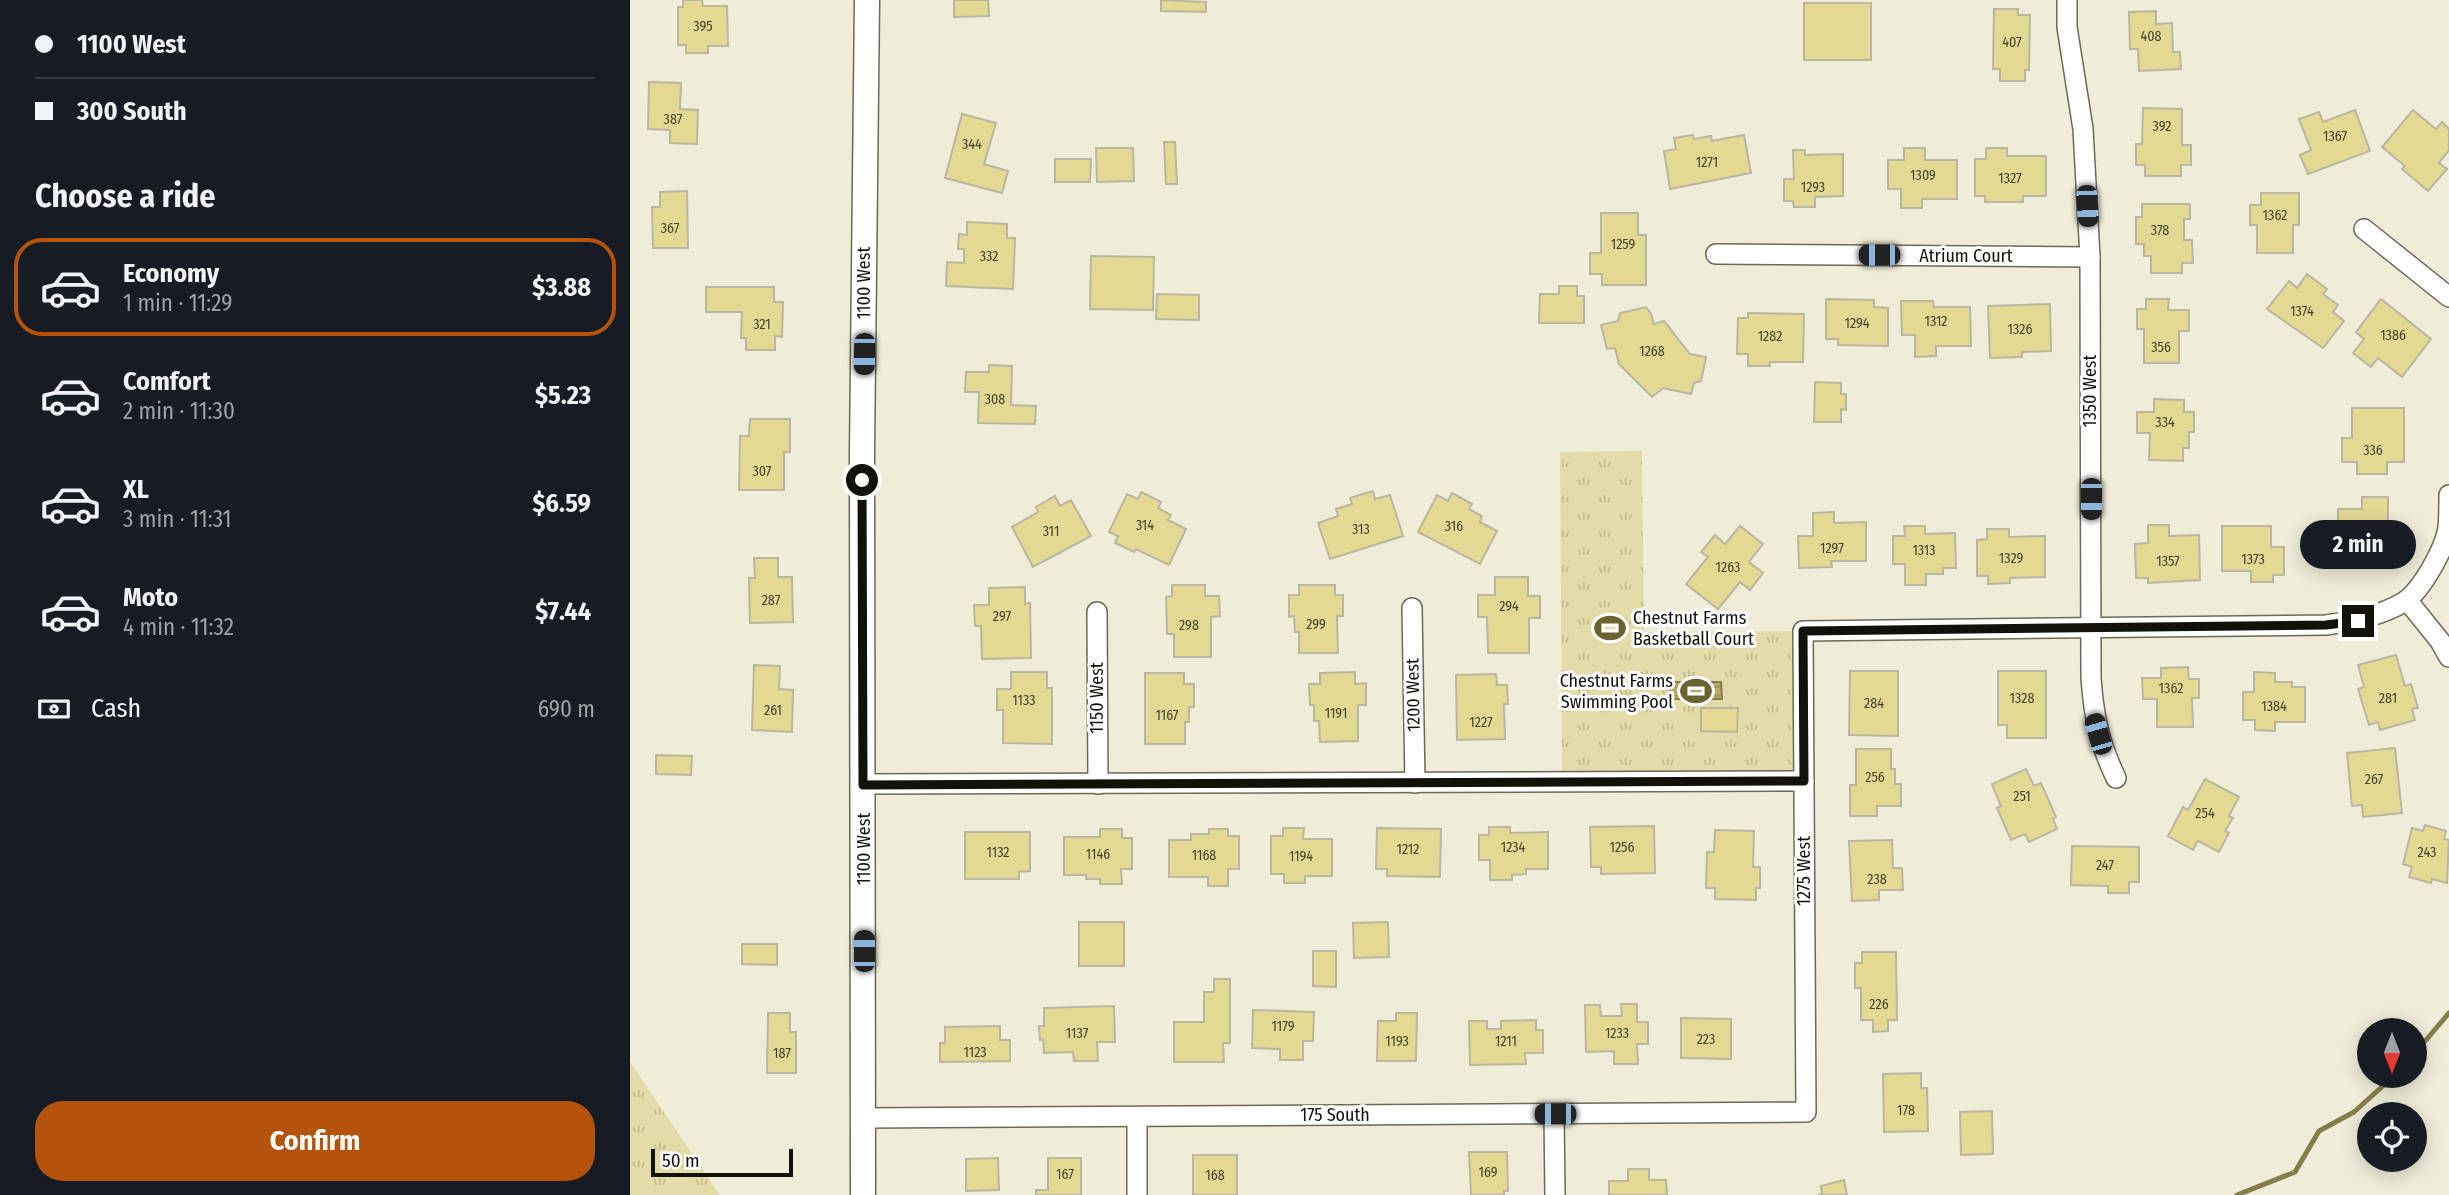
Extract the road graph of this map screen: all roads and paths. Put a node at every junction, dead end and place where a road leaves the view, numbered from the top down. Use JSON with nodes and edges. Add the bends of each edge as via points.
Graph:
{"nodes":[{"id":1,"x":867,"y":0,"type":"edge"},
{"id":2,"x":2067,"y":0,"type":"edge"},
{"id":3,"x":2364,"y":229,"type":"dead end"},
{"id":4,"x":1716,"y":254,"type":"dead end"},
{"id":5,"x":2090,"y":257,"type":"junction"},
{"id":6,"x":2449,"y":297,"type":"edge"},
{"id":7,"x":2449,"y":495,"type":"edge"},
{"id":8,"x":2407,"y":600,"type":"junction"},
{"id":9,"x":1412,"y":608,"type":"dead end"},
{"id":10,"x":1097,"y":612,"type":"dead end"},
{"id":11,"x":2091,"y":628,"type":"junction"},
{"id":12,"x":2449,"y":657,"type":"edge"},
{"id":13,"x":2116,"y":779,"type":"dead end"},
{"id":14,"x":1804,"y":781,"type":"junction"},
{"id":15,"x":1415,"y":783,"type":"junction"},
{"id":16,"x":1098,"y":784,"type":"junction"},
{"id":17,"x":863,"y":785,"type":"junction"},
{"id":18,"x":1806,"y":1112,"type":"joint"},
{"id":19,"x":1555,"y":1114,"type":"junction"},
{"id":20,"x":1137,"y":1116,"type":"junction"},
{"id":21,"x":864,"y":1118,"type":"junction"},
{"id":22,"x":863,"y":1195,"type":"edge"},
{"id":23,"x":1137,"y":1195,"type":"edge"},
{"id":24,"x":1555,"y":1195,"type":"edge"}],
"edges":[{"from":1,"to":17,"type":"street","name":"1100 West"},
{"from":2,"to":5,"type":"street","name":"1350 West","via":[[2083,129]]},
{"from":3,"to":6,"type":"street"},
{"from":4,"to":5,"type":"street","name":"Atrium Court"},
{"from":5,"to":11,"type":"street","name":"1350 West"},
{"from":7,"to":8,"type":"street","via":[[2448,530],[2440,552]]},
{"from":8,"to":11,"type":"street","via":[[2358,621],[2326,625]]},
{"from":8,"to":12,"type":"street"},
{"from":9,"to":15,"type":"street","name":"1200 West"},
{"from":10,"to":16,"type":"street","name":"1150 West"},
{"from":11,"to":13,"type":"street","name":"1350 West","via":[[2093,717]]},
{"from":11,"to":14,"type":"street","name":"1275 West","via":[[1803,631]]},
{"from":14,"to":15,"type":"street"},
{"from":14,"to":18,"type":"street","name":"1275 West"},
{"from":15,"to":16,"type":"street"},
{"from":16,"to":17,"type":"street"},
{"from":17,"to":21,"type":"street","name":"1100 West"},
{"from":18,"to":19,"type":"street","name":"175 South"},
{"from":19,"to":20,"type":"street","name":"175 South"},
{"from":19,"to":24,"type":"street"},
{"from":20,"to":21,"type":"street","name":"175 South"},
{"from":20,"to":23,"type":"street"},
{"from":21,"to":22,"type":"street","name":"1100 West"}]}
